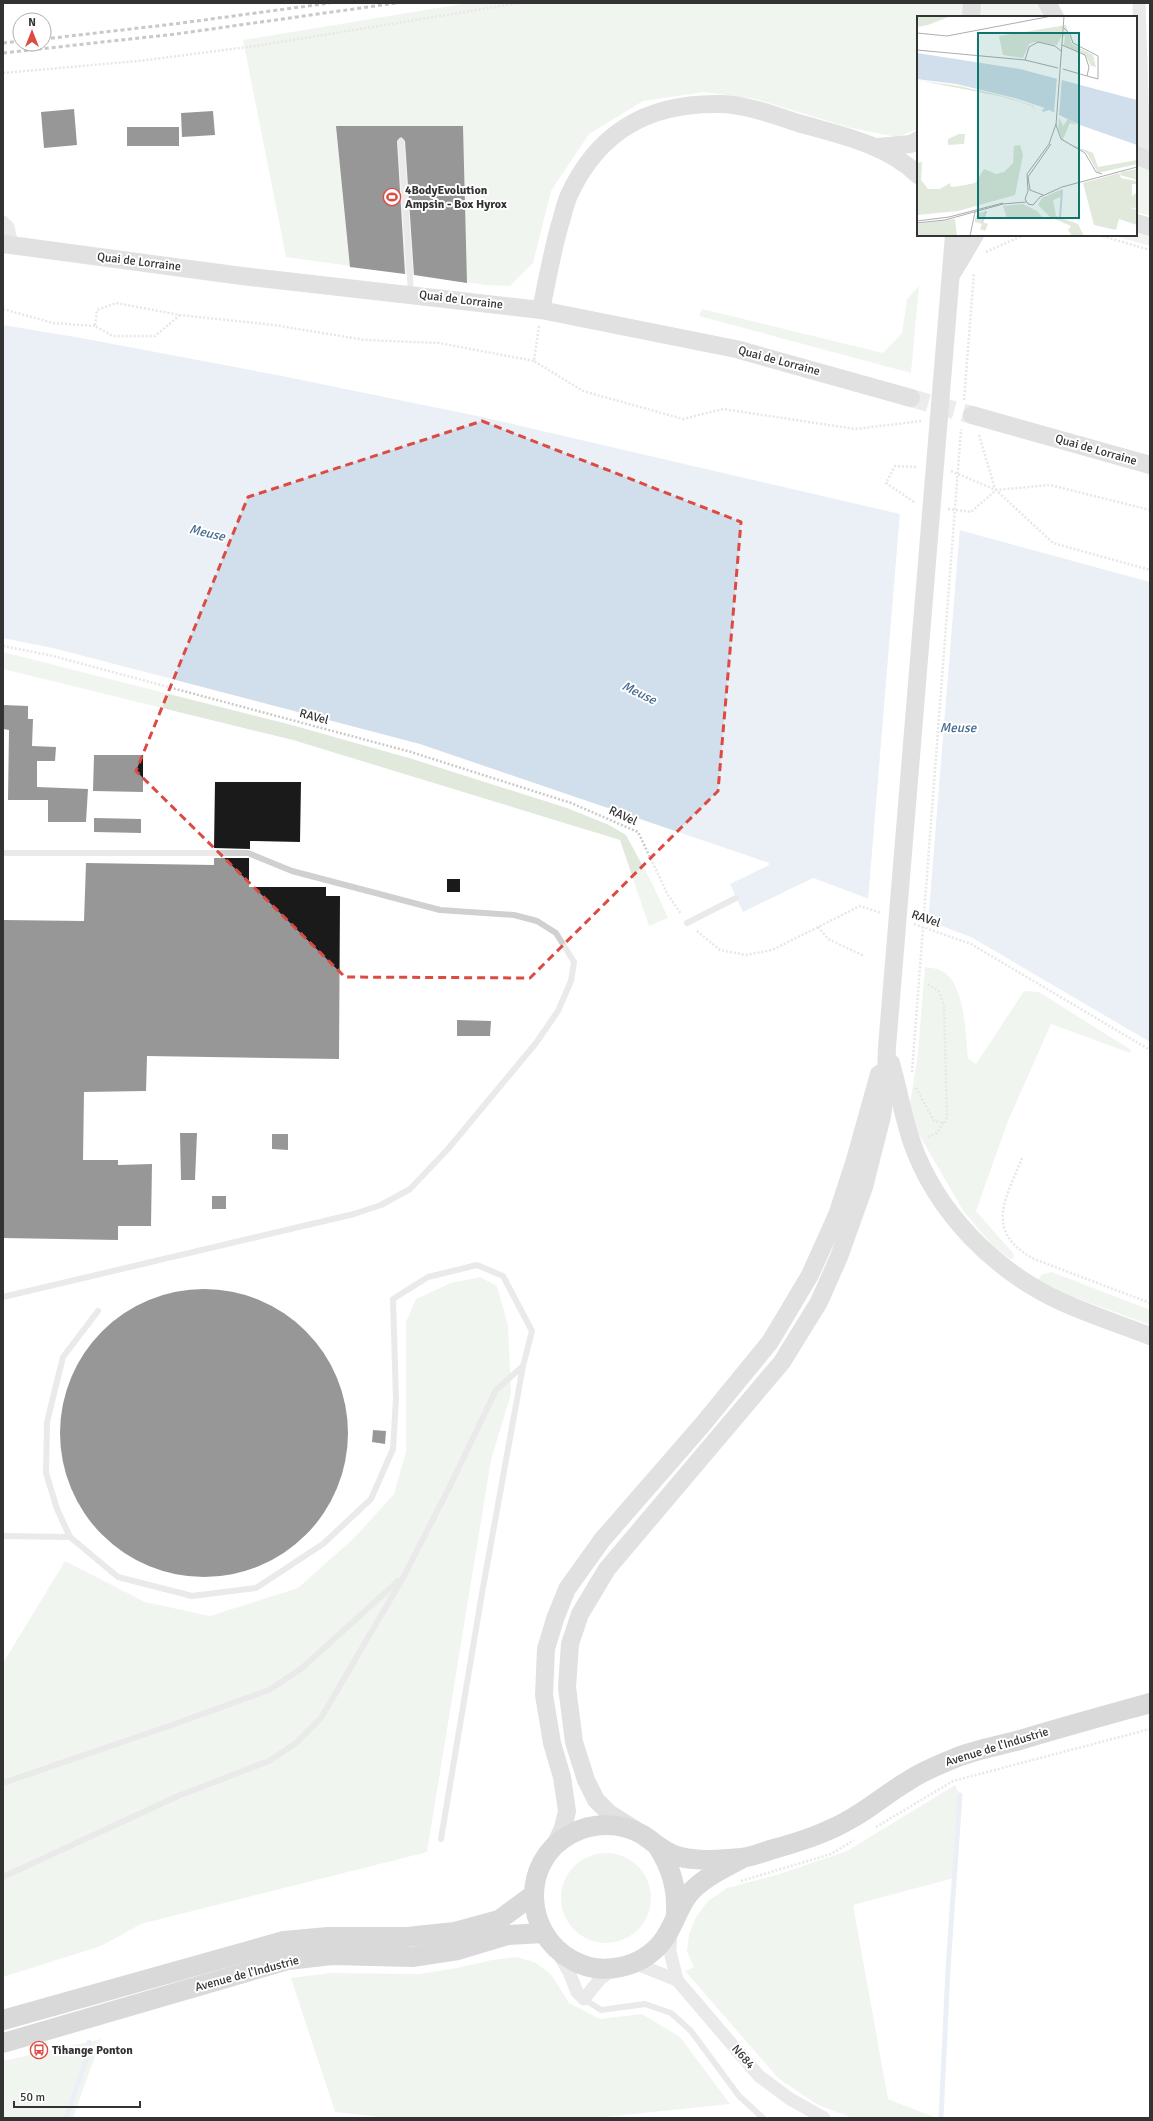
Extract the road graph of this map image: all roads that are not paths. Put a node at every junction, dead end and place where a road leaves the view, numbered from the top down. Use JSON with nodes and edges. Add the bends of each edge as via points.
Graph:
{"nodes":[{"id":1,"x":972,"y":3,"type":"edge"},
{"id":2,"x":1047,"y":3,"type":"edge"},
{"id":3,"x":1139,"y":3,"type":"edge"},
{"id":4,"x":971,"y":16,"type":"edge"},
{"id":5,"x":1054,"y":16,"type":"edge"},
{"id":6,"x":401,"y":141,"type":"dead end"},
{"id":7,"x":917,"y":141,"type":"edge"},
{"id":8,"x":878,"y":147,"type":"junction"},
{"id":9,"x":1143,"y":158,"type":"edge"},
{"id":10,"x":917,"y":174,"type":"edge"},
{"id":11,"x":3,"y":222,"type":"edge"},
{"id":12,"x":1137,"y":223,"type":"edge"},
{"id":13,"x":1150,"y":227,"type":"edge"},
{"id":14,"x":975,"y":236,"type":"edge"},
{"id":15,"x":952,"y":238,"type":"edge"},
{"id":16,"x":7,"y":245,"type":"edge"},
{"id":17,"x":951,"y":275,"type":"junction"},
{"id":18,"x":411,"y":294,"type":"junction"},
{"id":19,"x":541,"y":310,"type":"junction"},
{"id":20,"x":911,"y":398,"type":"tunnel mouth"},
{"id":21,"x":966,"y":416,"type":"tunnel mouth"},
{"id":22,"x":1150,"y":465,"type":"edge"},
{"id":23,"x":3,"y":853,"type":"edge"},
{"id":24,"x":736,"y":898,"type":"dead end"},
{"id":25,"x":687,"y":923,"type":"road end"},
{"id":26,"x":887,"y":1047,"type":"junction"},
{"id":27,"x":3,"y":1297,"type":"edge"},
{"id":28,"x":98,"y":1311,"type":"dead end"},
{"id":29,"x":1150,"y":1336,"type":"edge"},
{"id":30,"x":523,"y":1366,"type":"junction"},
{"id":31,"x":3,"y":1536,"type":"edge"},
{"id":32,"x":70,"y":1537,"type":"junction"},
{"id":33,"x":404,"y":1576,"type":"junction"},
{"id":34,"x":1150,"y":1703,"type":"edge"},
{"id":35,"x":3,"y":1783,"type":"edge"},
{"id":36,"x":441,"y":1839,"type":"dead end"},
{"id":37,"x":650,"y":1841,"type":"junction"},
{"id":38,"x":555,"y":1845,"type":"junction"},
{"id":39,"x":743,"y":1858,"type":"junction"},
{"id":40,"x":3,"y":1877,"type":"edge"},
{"id":41,"x":533,"y":1895,"type":"junction"},
{"id":42,"x":674,"y":1920,"type":"junction"},
{"id":43,"x":543,"y":1933,"type":"junction"},
{"id":44,"x":556,"y":1949,"type":"junction"},
{"id":45,"x":634,"y":1963,"type":"junction"},
{"id":46,"x":613,"y":1969,"type":"junction"},
{"id":47,"x":677,"y":1980,"type":"junction"},
{"id":48,"x":584,"y":1999,"type":"junction"},
{"id":49,"x":3,"y":2020,"type":"edge"},
{"id":50,"x":3,"y":2043,"type":"edge"},
{"id":51,"x":763,"y":2118,"type":"edge"},
{"id":52,"x":824,"y":2118,"type":"edge"}],
"edges":[{"from":1,"to":4,"type":"main road"},
{"from":2,"to":5,"type":"main road"},
{"from":3,"to":9,"type":"street"},
{"from":6,"to":18,"type":"lane"},
{"from":7,"to":8,"type":"main road","via":[[912,144]]},
{"from":8,"to":10,"type":"main road"},
{"from":8,"to":19,"type":"main road","via":[[763,112],[723,104],[682,106],[646,115],[610,138],[587,163],[568,196],[552,254]]},
{"from":11,"to":16,"type":"street","via":[[8,227]]},
{"from":12,"to":13,"type":"main road"},
{"from":14,"to":17,"type":"main road"},
{"from":15,"to":17,"type":"main road"},
{"from":16,"to":18,"type":"main road","name":"Quai de Lorraine","via":[[235,275]]},
{"from":17,"to":26,"type":"main road"},
{"from":18,"to":19,"type":"main road","name":"Quai de Lorraine"},
{"from":19,"to":20,"type":"main road","name":"Quai de Lorraine","via":[[736,349]]},
{"from":21,"to":22,"type":"main road","name":"Quai de Lorraine"},
{"from":23,"to":27,"type":"lane","via":[[248,853],[292,871],[440,910],[514,916],[537,921],[556,932],[574,962],[571,981],[558,1010],[536,1043],[448,1149],[410,1189],[381,1205],[354,1214]]},
{"from":24,"to":25,"type":"lane"},
{"from":26,"to":29,"type":"main road","via":[[913,1145],[950,1215],[978,1244],[1013,1273],[1062,1302]]},
{"from":26,"to":37,"type":"main road","via":[[882,1116],[864,1188],[839,1257],[819,1302],[782,1362],[607,1569],[580,1614],[570,1644],[567,1687],[574,1742],[586,1780],[596,1800],[605,1809]]},
{"from":26,"to":38,"type":"main road","via":[[837,1215],[810,1275],[770,1342],[602,1540],[567,1590],[546,1649],[544,1695],[567,1811]]},
{"from":28,"to":32,"type":"lane","via":[[63,1357],[47,1422],[46,1473],[57,1509]]},
{"from":30,"to":32,"type":"lane","via":[[532,1331],[503,1276],[477,1265],[428,1277],[393,1299],[396,1399],[393,1449],[371,1499],[323,1544],[256,1588],[192,1596],[118,1577]]},
{"from":30,"to":33,"type":"lane","via":[[496,1390]]},
{"from":30,"to":36,"type":"lane"},
{"from":31,"to":32,"type":"lane"},
{"from":33,"to":35,"type":"lane","via":[[301,1670],[269,1690]]},
{"from":33,"to":40,"type":"lane","via":[[321,1718],[296,1743],[269,1761],[178,1796]]},
{"from":34,"to":39,"type":"main road","name":"Avenue de l'Industrie","via":[[955,1758],[910,1779],[854,1818],[823,1833]]},
{"from":37,"to":38,"type":"main road","via":[[625,1827],[606,1825],[587,1827],[570,1834]]},
{"from":37,"to":39,"type":"main road","via":[[676,1856]]},
{"from":37,"to":42,"type":"main road","via":[[667,1862],[672,1874],[676,1892]]},
{"from":38,"to":41,"type":"main road","via":[[536,1877]]},
{"from":39,"to":42,"type":"main road","via":[[711,1876],[690,1892]]},
{"from":41,"to":43,"type":"main road","via":[[537,1921]]},
{"from":41,"to":49,"type":"main road","name":"Avenue de l'Industrie","via":[[499,1920],[455,1932],[407,1937],[328,1937],[284,1942]]},
{"from":42,"to":45,"type":"main road","via":[[663,1941],[651,1953]]},
{"from":42,"to":47,"type":"street","name":"N684","number":"N684","via":[[670,1951]]},
{"from":43,"to":44,"type":"main road"},
{"from":43,"to":50,"type":"main road","name":"Avenue de l'Industrie","via":[[508,1935],[458,1950],[412,1957],[332,1955],[288,1960]]},
{"from":44,"to":46,"type":"main road","via":[[573,1961],[593,1968]]},
{"from":44,"to":48,"type":"street","via":[[577,1992]]},
{"from":45,"to":46,"type":"main road"},
{"from":45,"to":47,"type":"street","name":"N684","number":"N684"},
{"from":46,"to":48,"type":"street","via":[[600,1979]]},
{"from":47,"to":52,"type":"street","name":"N684","number":"N684","via":[[759,2076],[790,2099]]},
{"from":48,"to":51,"type":"lane","via":[[602,2010],[645,2004],[672,2013],[691,2031],[739,2096]]}]}
